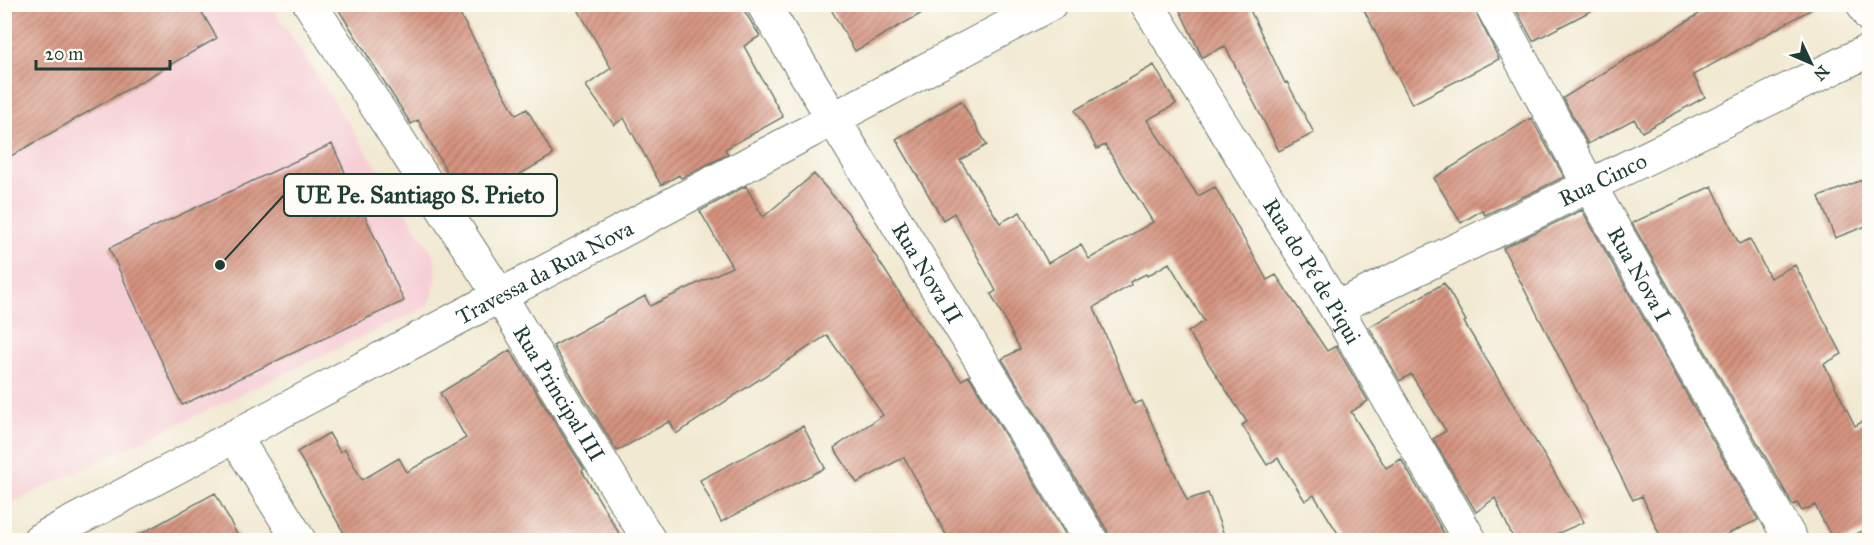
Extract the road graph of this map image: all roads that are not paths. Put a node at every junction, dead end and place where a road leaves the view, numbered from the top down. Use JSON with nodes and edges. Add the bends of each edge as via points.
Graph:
{"nodes":[{"id":1,"x":310,"y":4,"type":"edge"},
{"id":2,"x":763,"y":4,"type":"edge"},
{"id":3,"x":1050,"y":4,"type":"edge"},
{"id":4,"x":1147,"y":4,"type":"edge"},
{"id":5,"x":1491,"y":4,"type":"edge"},
{"id":6,"x":1863,"y":4,"type":"edge"},
{"id":7,"x":1869,"y":16,"type":"edge"},
{"id":8,"x":1869,"y":50,"type":"edge"},
{"id":9,"x":832,"y":120,"type":"junction"},
{"id":10,"x":1588,"y":183,"type":"junction"},
{"id":11,"x":500,"y":296,"type":"junction"},
{"id":12,"x":1336,"y":308,"type":"junction"},
{"id":13,"x":235,"y":437,"type":"junction"},
{"id":14,"x":39,"y":540,"type":"edge"},
{"id":15,"x":299,"y":540,"type":"edge"},
{"id":16,"x":649,"y":540,"type":"edge"},
{"id":17,"x":1091,"y":540,"type":"edge"},
{"id":18,"x":1470,"y":540,"type":"edge"},
{"id":19,"x":1791,"y":540,"type":"edge"}],
"edges":[{"from":1,"to":11,"type":"street","name":"Rua Principal III"},
{"from":2,"to":9,"type":"street","name":"Rua Nova II"},
{"from":3,"to":9,"type":"street","name":"Travessa da Rua Nova"},
{"from":4,"to":12,"type":"street","name":"Rua do Pé de Piqui"},
{"from":5,"to":10,"type":"street","name":"Rua Nova I"},
{"from":6,"to":7,"type":"street"},
{"from":8,"to":10,"type":"street","name":"Rua Cinco"},
{"from":9,"to":11,"type":"street","name":"Travessa da Rua Nova"},
{"from":9,"to":17,"type":"street","name":"Rua Nova II"},
{"from":10,"to":12,"type":"street","name":"Rua Cinco"},
{"from":10,"to":19,"type":"street","name":"Rua Nova I"},
{"from":11,"to":13,"type":"street","name":"Travessa da Rua Nova"},
{"from":11,"to":16,"type":"street","name":"Rua Principal III"},
{"from":12,"to":18,"type":"street","name":"Rua do Pé de Piqui"},
{"from":13,"to":14,"type":"street","name":"Travessa da Rua Nova"},
{"from":13,"to":15,"type":"street"}]}
